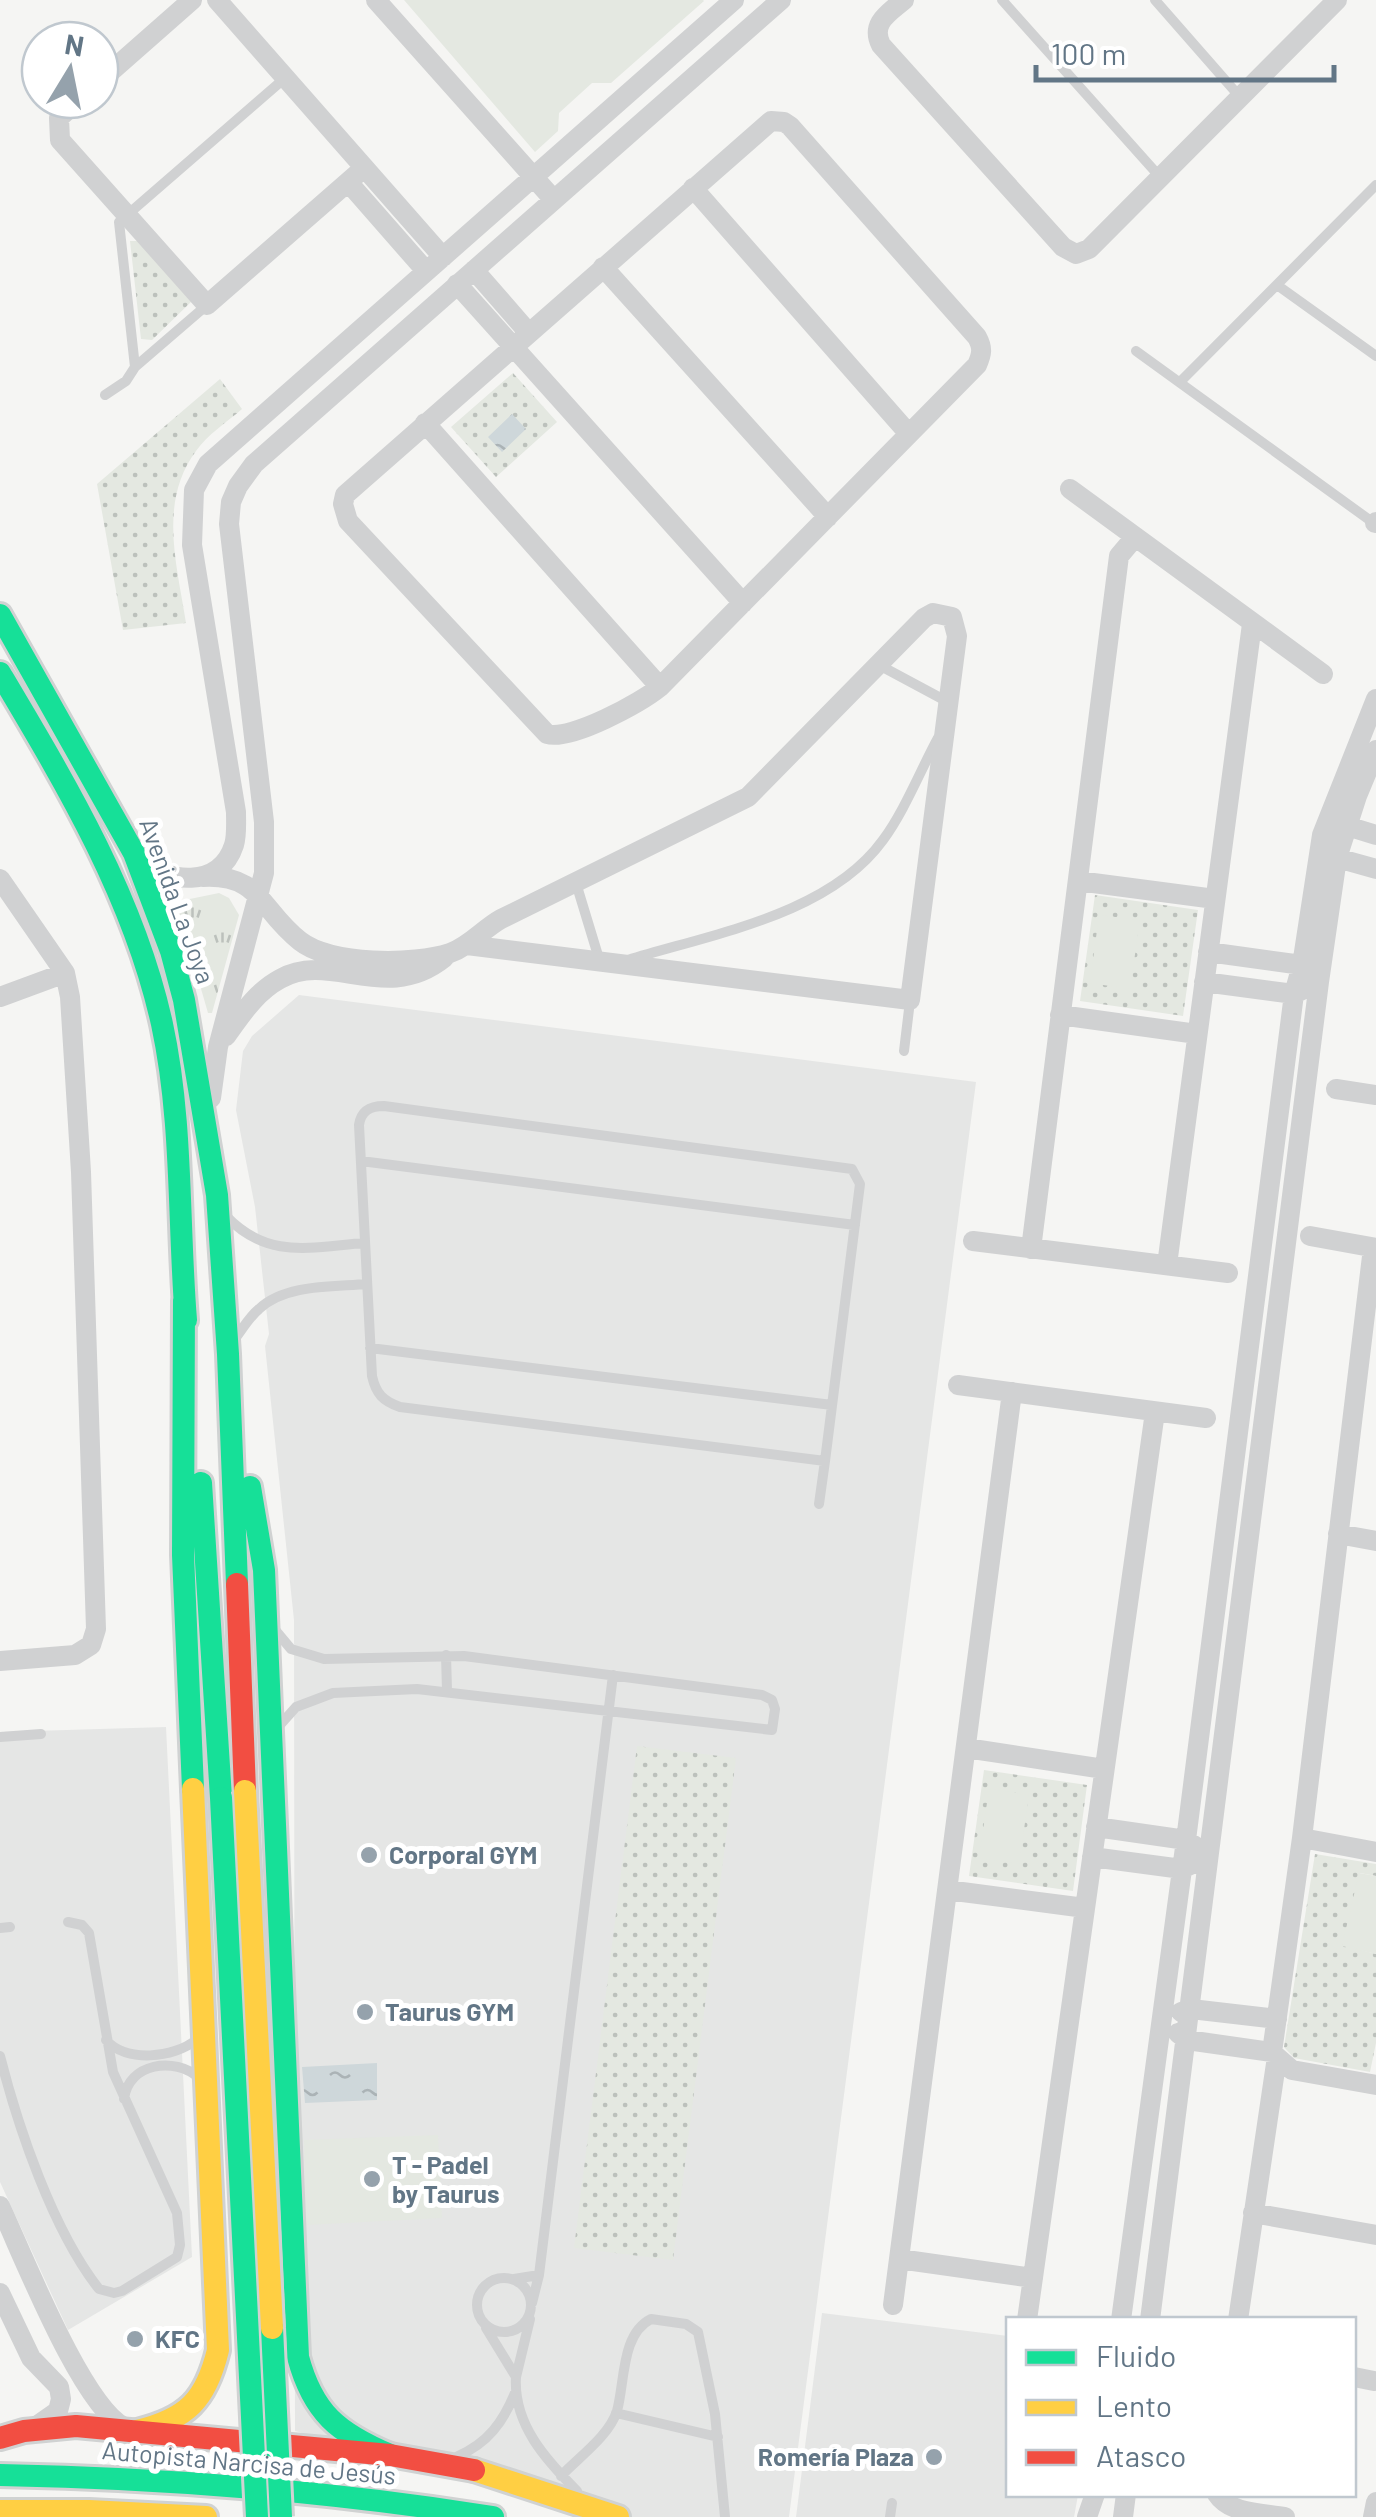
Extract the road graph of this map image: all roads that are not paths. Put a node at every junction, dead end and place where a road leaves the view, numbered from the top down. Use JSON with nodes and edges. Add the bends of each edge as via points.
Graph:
{"nodes":[{"id":1,"x":192,"y":0,"type":"edge"},
{"id":2,"x":217,"y":0,"type":"edge"},
{"id":3,"x":376,"y":0,"type":"edge"},
{"id":4,"x":734,"y":0,"type":"edge"},
{"id":5,"x":781,"y":0,"type":"edge"},
{"id":6,"x":904,"y":0,"type":"edge"},
{"id":7,"x":1002,"y":0,"type":"edge"},
{"id":8,"x":1155,"y":0,"type":"edge"},
{"id":9,"x":1330,"y":2,"type":"edge"},
{"id":10,"x":753,"y":24,"type":"junction"},
{"id":11,"x":120,"y":63,"type":"edge"},
{"id":12,"x":285,"y":78,"type":"junction"},
{"id":13,"x":1240,"y":97,"type":"junction"},
{"id":14,"x":59,"y":120,"type":"edge"},
{"id":15,"x":364,"y":168,"type":"junction"},
{"id":16,"x":534,"y":176,"type":"junction"},
{"id":17,"x":1160,"y":177,"type":"junction"},
{"id":18,"x":348,"y":182,"type":"junction"},
{"id":19,"x":1376,"y":185,"type":"edge"},
{"id":20,"x":693,"y":188,"type":"junction"},
{"id":21,"x":554,"y":200,"type":"junction"},
{"id":22,"x":126,"y":216,"type":"junction"},
{"id":23,"x":443,"y":257,"type":"junction"},
{"id":24,"x":603,"y":266,"type":"junction"},
{"id":25,"x":474,"y":270,"type":"junction"},
{"id":26,"x":426,"y":271,"type":"junction"},
{"id":27,"x":457,"y":284,"type":"junction"},
{"id":28,"x":1276,"y":285,"type":"junction"},
{"id":29,"x":207,"y":305,"type":"junction"},
{"id":30,"x":521,"y":338,"type":"junction"},
{"id":31,"x":1136,"y":351,"type":"dead end"},
{"id":32,"x":1376,"y":356,"type":"edge"},
{"id":33,"x":135,"y":367,"type":"junction"},
{"id":34,"x":1180,"y":382,"type":"junction"},
{"id":35,"x":104,"y":395,"type":"dead end"},
{"id":36,"x":425,"y":423,"type":"junction"},
{"id":37,"x":909,"y":434,"type":"junction"},
{"id":38,"x":1070,"y":489,"type":"dead end"},
{"id":39,"x":828,"y":516,"type":"junction"},
{"id":40,"x":1376,"y":523,"type":"edge"},
{"id":41,"x":1135,"y":536,"type":"junction"},
{"id":42,"x":233,"y":571,"type":"junction"},
{"id":43,"x":198,"y":579,"type":"junction"},
{"id":44,"x":744,"y":602,"type":"junction"},
{"id":45,"x":0,"y":615,"type":"edge"},
{"id":46,"x":1252,"y":624,"type":"junction"},
{"id":47,"x":878,"y":665,"type":"junction"},
{"id":48,"x":0,"y":674,"type":"edge"},
{"id":49,"x":1323,"y":674,"type":"dead end"},
{"id":50,"x":660,"y":687,"type":"junction"},
{"id":51,"x":0,"y":690,"type":"edge"},
{"id":52,"x":1376,"y":700,"type":"edge"},
{"id":53,"x":948,"y":712,"type":"junction"},
{"id":54,"x":29,"y":722,"type":"junction"},
{"id":55,"x":1376,"y":750,"type":"edge"},
{"id":56,"x":1347,"y":826,"type":"junction"},
{"id":57,"x":1322,"y":835,"type":"junction"},
{"id":58,"x":1376,"y":835,"type":"edge"},
{"id":59,"x":134,"y":853,"type":"junction"},
{"id":60,"x":1337,"y":858,"type":"junction"},
{"id":61,"x":1376,"y":869,"type":"edge"},
{"id":62,"x":203,"y":877,"type":"junction"},
{"id":63,"x":0,"y":879,"type":"edge"},
{"id":64,"x":1078,"y":880,"type":"junction"},
{"id":65,"x":576,"y":883,"type":"junction"},
{"id":66,"x":259,"y":900,"type":"junction"},
{"id":67,"x":1215,"y":900,"type":"junction"},
{"id":68,"x":458,"y":949,"type":"junction"},
{"id":69,"x":1208,"y":952,"type":"junction"},
{"id":70,"x":609,"y":963,"type":"junction"},
{"id":71,"x":1302,"y":964,"type":"junction"},
{"id":72,"x":65,"y":972,"type":"junction"},
{"id":73,"x":1204,"y":982,"type":"junction"},
{"id":74,"x":1319,"y":982,"type":"junction"},
{"id":75,"x":1294,"y":994,"type":"junction"},
{"id":76,"x":0,"y":997,"type":"edge"},
{"id":77,"x":910,"y":1000,"type":"junction"},
{"id":78,"x":1060,"y":1015,"type":"junction"},
{"id":79,"x":1197,"y":1034,"type":"junction"},
{"id":80,"x":218,"y":1047,"type":"junction"},
{"id":81,"x":904,"y":1051,"type":"dead end"},
{"id":82,"x":1336,"y":1089,"type":"dead end"},
{"id":83,"x":1376,"y":1095,"type":"edge"},
{"id":84,"x":213,"y":1160,"type":"junction"},
{"id":85,"x":361,"y":1161,"type":"junction"},
{"id":86,"x":217,"y":1195,"type":"junction"},
{"id":87,"x":855,"y":1224,"type":"junction"},
{"id":88,"x":1310,"y":1236,"type":"dead end"},
{"id":89,"x":973,"y":1241,"type":"dead end"},
{"id":90,"x":365,"y":1244,"type":"junction"},
{"id":91,"x":1031,"y":1248,"type":"junction"},
{"id":92,"x":1375,"y":1248,"type":"edge"},
{"id":93,"x":1167,"y":1265,"type":"junction"},
{"id":94,"x":1228,"y":1273,"type":"dead end"},
{"id":95,"x":367,"y":1284,"type":"junction"},
{"id":96,"x":184,"y":1300,"type":"junction"},
{"id":97,"x":370,"y":1348,"type":"junction"},
{"id":98,"x":228,"y":1352,"type":"junction"},
{"id":99,"x":958,"y":1385,"type":"dead end"},
{"id":100,"x":1012,"y":1392,"type":"junction"},
{"id":101,"x":1354,"y":1392,"type":"junction"},
{"id":102,"x":1376,"y":1396,"type":"edge"},
{"id":103,"x":832,"y":1405,"type":"junction"},
{"id":104,"x":1155,"y":1412,"type":"junction"},
{"id":105,"x":1206,"y":1418,"type":"dead end"},
{"id":106,"x":825,"y":1462,"type":"junction"},
{"id":107,"x":819,"y":1504,"type":"dead end"},
{"id":108,"x":1338,"y":1534,"type":"junction"},
{"id":109,"x":1376,"y":1541,"type":"edge"},
{"id":110,"x":266,"y":1604,"type":"junction"},
{"id":111,"x":446,"y":1655,"type":"junction"},
{"id":112,"x":0,"y":1661,"type":"edge"},
{"id":113,"x":612,"y":1675,"type":"junction"},
{"id":114,"x":447,"y":1690,"type":"junction"},
{"id":115,"x":609,"y":1709,"type":"junction"},
{"id":116,"x":41,"y":1734,"type":"dead end"},
{"id":117,"x":0,"y":1737,"type":"edge"},
{"id":118,"x":966,"y":1748,"type":"junction"},
{"id":119,"x":271,"y":1756,"type":"junction"},
{"id":120,"x":1104,"y":1768,"type":"junction"},
{"id":121,"x":1096,"y":1826,"type":"junction"},
{"id":122,"x":1302,"y":1838,"type":"junction"},
{"id":123,"x":1186,"y":1840,"type":"junction"},
{"id":124,"x":1376,"y":1852,"type":"edge"},
{"id":125,"x":1092,"y":1856,"type":"junction"},
{"id":126,"x":1210,"y":1856,"type":"junction"},
{"id":127,"x":1182,"y":1869,"type":"junction"},
{"id":128,"x":947,"y":1890,"type":"junction"},
{"id":129,"x":1085,"y":1908,"type":"junction"},
{"id":130,"x":68,"y":1922,"type":"dead end"},
{"id":131,"x":1191,"y":2008,"type":"junction"},
{"id":132,"x":1160,"y":2020,"type":"junction"},
{"id":133,"x":1277,"y":2020,"type":"junction"},
{"id":134,"x":204,"y":2029,"type":"junction"},
{"id":135,"x":106,"y":2039,"type":"junction"},
{"id":136,"x":1188,"y":2040,"type":"junction"},
{"id":137,"x":1274,"y":2055,"type":"junction"},
{"id":138,"x":0,"y":2056,"type":"edge"},
{"id":139,"x":1376,"y":2085,"type":"edge"},
{"id":140,"x":206,"y":2089,"type":"junction"},
{"id":141,"x":124,"y":2100,"type":"junction"},
{"id":142,"x":0,"y":2206,"type":"edge"},
{"id":143,"x":1253,"y":2213,"type":"junction"},
{"id":144,"x":1376,"y":2235,"type":"edge"},
{"id":145,"x":899,"y":2260,"type":"junction"},
{"id":146,"x":539,"y":2276,"type":"junction"},
{"id":147,"x":1033,"y":2278,"type":"junction"},
{"id":148,"x":511,"y":2279,"type":"junction"},
{"id":149,"x":0,"y":2292,"type":"edge"},
{"id":150,"x":894,"y":2305,"type":"dead end"},
{"id":151,"x":532,"y":2308,"type":"junction"},
{"id":152,"x":1027,"y":2317,"type":"edge"},
{"id":153,"x":1122,"y":2317,"type":"edge"},
{"id":154,"x":1150,"y":2317,"type":"edge"},
{"id":155,"x":1238,"y":2317,"type":"edge"},
{"id":156,"x":483,"y":2322,"type":"junction"},
{"id":157,"x":296,"y":2323,"type":"junction"},
{"id":158,"x":218,"y":2328,"type":"junction"},
{"id":159,"x":75,"y":2364,"type":"junction"},
{"id":160,"x":50,"y":2377,"type":"junction"},
{"id":161,"x":516,"y":2377,"type":"junction"},
{"id":162,"x":515,"y":2392,"type":"junction"},
{"id":163,"x":616,"y":2413,"type":"junction"},
{"id":164,"x":134,"y":2430,"type":"junction"},
{"id":165,"x":24,"y":2431,"type":"junction"},
{"id":166,"x":718,"y":2437,"type":"junction"},
{"id":167,"x":0,"y":2438,"type":"edge"},
{"id":168,"x":390,"y":2454,"type":"junction"},
{"id":169,"x":432,"y":2462,"type":"junction"},
{"id":170,"x":0,"y":2475,"type":"edge"},
{"id":171,"x":561,"y":2476,"type":"junction"},
{"id":172,"x":1218,"y":2497,"type":"edge"},
{"id":173,"x":1376,"y":2502,"type":"edge"},
{"id":174,"x":892,"y":2503,"type":"dead end"},
{"id":175,"x":591,"y":2506,"type":"junction"},
{"id":176,"x":0,"y":2511,"type":"edge"},
{"id":177,"x":206,"y":2517,"type":"edge"},
{"id":178,"x":256,"y":2517,"type":"edge"},
{"id":179,"x":281,"y":2517,"type":"edge"},
{"id":180,"x":492,"y":2517,"type":"edge"},
{"id":181,"x":618,"y":2517,"type":"edge"},
{"id":182,"x":725,"y":2517,"type":"edge"},
{"id":183,"x":890,"y":2517,"type":"edge"},
{"id":184,"x":1285,"y":2517,"type":"edge"},
{"id":185,"x":1372,"y":2517,"type":"edge"}],
"edges":[{"from":1,"to":11,"type":"street"},
{"from":2,"to":12,"type":"street"},
{"from":3,"to":16,"type":"street"},
{"from":4,"to":10,"type":"lane"},
{"from":4,"to":16,"type":"street"},
{"from":5,"to":10,"type":"street"},
{"from":6,"to":17,"type":"street","via":[[878,25],[881,45],[1068,251],[1089,249]]},
{"from":7,"to":17,"type":"lane"},
{"from":8,"to":13,"type":"lane"},
{"from":9,"to":13,"type":"street"},
{"from":10,"to":21,"type":"street"},
{"from":12,"to":15,"type":"street"},
{"from":12,"to":22,"type":"lane"},
{"from":13,"to":17,"type":"street"},
{"from":14,"to":22,"type":"street","via":[[60,140]]},
{"from":15,"to":18,"type":"street"},
{"from":15,"to":23,"type":"street"},
{"from":16,"to":21,"type":"street"},
{"from":16,"to":23,"type":"street"},
{"from":18,"to":26,"type":"street"},
{"from":18,"to":29,"type":"street"},
{"from":19,"to":28,"type":"lane"},
{"from":20,"to":24,"type":"street"},
{"from":20,"to":37,"type":"street"},
{"from":20,"to":37,"type":"street","via":[[765,124],[784,122],[964,323],[980,344],[977,365]]},
{"from":21,"to":25,"type":"street"},
{"from":22,"to":29,"type":"street"},
{"from":22,"to":33,"type":"lane","via":[[120,222]]},
{"from":23,"to":26,"type":"street"},
{"from":24,"to":30,"type":"street"},
{"from":24,"to":39,"type":"street"},
{"from":25,"to":27,"type":"street"},
{"from":25,"to":30,"type":"street"},
{"from":26,"to":43,"type":"street","via":[[208,464],[192,507]]},
{"from":27,"to":30,"type":"street"},
{"from":27,"to":42,"type":"street","via":[[245,474],[230,502]]},
{"from":28,"to":32,"type":"lane"},
{"from":28,"to":34,"type":"lane"},
{"from":29,"to":33,"type":"lane"},
{"from":30,"to":36,"type":"street"},
{"from":30,"to":44,"type":"street"},
{"from":31,"to":34,"type":"lane"},
{"from":33,"to":35,"type":"lane"},
{"from":34,"to":40,"type":"lane"},
{"from":36,"to":50,"type":"street"},
{"from":36,"to":50,"type":"street","via":[[349,490],[343,504],[348,520],[548,734],[567,735]]},
{"from":37,"to":39,"type":"street"},
{"from":38,"to":41,"type":"street"},
{"from":39,"to":44,"type":"street"},
{"from":41,"to":46,"type":"street"},
{"from":41,"to":64,"type":"street","via":[[1119,556]]},
{"from":42,"to":43,"type":"street"},
{"from":42,"to":66,"type":"street","via":[[266,846]]},
{"from":43,"to":62,"type":"street","via":[[236,823],[228,859]]},
{"from":44,"to":50,"type":"street"},
{"from":45,"to":59,"type":"main road","name":"Avenida La Joya"},
{"from":46,"to":49,"type":"street"},
{"from":46,"to":67,"type":"street"},
{"from":47,"to":53,"type":"lane"},
{"from":47,"to":53,"type":"street","via":[[924,618],[944,613],[957,636]]},
{"from":47,"to":65,"type":"street","via":[[748,797]]},
{"from":48,"to":54,"type":"main road","name":"Avenida La Joya"},
{"from":51,"to":54,"type":"lane"},
{"from":52,"to":57,"type":"street"},
{"from":53,"to":70,"type":"lane","via":[[884,839],[861,866],[790,910]]},
{"from":53,"to":77,"type":"street"},
{"from":54,"to":96,"type":"main road","name":"Avenida La Joya","via":[[104,861],[151,983],[171,1086]]},
{"from":55,"to":56,"type":"street"},
{"from":56,"to":57,"type":"street"},
{"from":56,"to":58,"type":"street"},
{"from":56,"to":60,"type":"street"},
{"from":57,"to":60,"type":"street"},
{"from":57,"to":71,"type":"street"},
{"from":59,"to":62,"type":"street","via":[[162,874]]},
{"from":59,"to":84,"type":"main road","name":"Avenida La Joya","via":[[184,1000]]},
{"from":60,"to":61,"type":"street"},
{"from":60,"to":74,"type":"street"},
{"from":62,"to":66,"type":"street","via":[[233,877]]},
{"from":63,"to":72,"type":"street"},
{"from":64,"to":67,"type":"street"},
{"from":64,"to":78,"type":"street"},
{"from":65,"to":68,"type":"street","via":[[493,923]]},
{"from":65,"to":70,"type":"lane"},
{"from":66,"to":68,"type":"street","via":[[301,943],[323,952],[386,962]]},
{"from":66,"to":80,"type":"street"},
{"from":67,"to":69,"type":"street"},
{"from":68,"to":70,"type":"street"},
{"from":68,"to":80,"type":"street","via":[[404,978],[301,971],[283,977],[247,1006]]},
{"from":69,"to":71,"type":"street"},
{"from":69,"to":73,"type":"street"},
{"from":70,"to":77,"type":"street"},
{"from":71,"to":74,"type":"street"},
{"from":71,"to":75,"type":"street"},
{"from":72,"to":76,"type":"street"},
{"from":72,"to":112,"type":"street","via":[[81,1172],[96,1629],[91,1645],[75,1654]]},
{"from":73,"to":75,"type":"street"},
{"from":73,"to":79,"type":"street"},
{"from":74,"to":75,"type":"street"},
{"from":74,"to":126,"type":"street"},
{"from":75,"to":123,"type":"street"},
{"from":77,"to":81,"type":"lane"},
{"from":78,"to":79,"type":"street"},
{"from":78,"to":91,"type":"street"},
{"from":79,"to":93,"type":"street"},
{"from":80,"to":84,"type":"street","via":[[211,1090]]},
{"from":82,"to":83,"type":"street"},
{"from":84,"to":86,"type":"main road","name":"Avenida La Joya"},
{"from":85,"to":87,"type":"lane"},
{"from":85,"to":87,"type":"lane","via":[[362,1114],[384,1106],[846,1167],[860,1184]]},
{"from":85,"to":90,"type":"lane"},
{"from":86,"to":90,"type":"lane","via":[[227,1218],[266,1245]]},
{"from":86,"to":98,"type":"main road","name":"Avenida La Joya"},
{"from":87,"to":103,"type":"lane"},
{"from":88,"to":92,"type":"street"},
{"from":89,"to":91,"type":"street"},
{"from":90,"to":95,"type":"lane"},
{"from":91,"to":93,"type":"street"},
{"from":92,"to":101,"type":"street"},
{"from":93,"to":94,"type":"street"},
{"from":95,"to":97,"type":"lane"},
{"from":95,"to":98,"type":"lane","via":[[274,1299],[252,1316]]},
{"from":96,"to":134,"type":"main road","via":[[182,1555]]},
{"from":96,"to":178,"type":"main road","bridge":true,"via":[[208,1552]]},
{"from":97,"to":103,"type":"lane"},
{"from":97,"to":106,"type":"lane","via":[[374,1387],[400,1407]]},
{"from":98,"to":110,"type":"main road"},
{"from":98,"to":179,"type":"main road","bridge":true},
{"from":99,"to":100,"type":"street"},
{"from":100,"to":104,"type":"street"},
{"from":100,"to":118,"type":"street"},
{"from":101,"to":102,"type":"street"},
{"from":101,"to":108,"type":"street"},
{"from":103,"to":106,"type":"lane"},
{"from":104,"to":105,"type":"street"},
{"from":104,"to":120,"type":"street"},
{"from":106,"to":107,"type":"lane"},
{"from":108,"to":109,"type":"street"},
{"from":108,"to":122,"type":"street"},
{"from":110,"to":111,"type":"lane","via":[[281,1638],[315,1658]]},
{"from":110,"to":119,"type":"main road"},
{"from":111,"to":113,"type":"lane"},
{"from":111,"to":114,"type":"lane"},
{"from":113,"to":115,"type":"lane"},
{"from":113,"to":115,"type":"lane","via":[[762,1695],[775,1710],[772,1730]]},
{"from":114,"to":115,"type":"lane"},
{"from":114,"to":119,"type":"lane","via":[[317,1698],[285,1718]]},
{"from":115,"to":146,"type":"lane"},
{"from":116,"to":117,"type":"lane"},
{"from":118,"to":120,"type":"street"},
{"from":118,"to":128,"type":"street"},
{"from":119,"to":157,"type":"main road"},
{"from":120,"to":121,"type":"street"},
{"from":121,"to":123,"type":"street"},
{"from":121,"to":125,"type":"street"},
{"from":122,"to":124,"type":"street"},
{"from":122,"to":133,"type":"street"},
{"from":123,"to":126,"type":"street"},
{"from":123,"to":127,"type":"street"},
{"from":125,"to":127,"type":"street"},
{"from":125,"to":129,"type":"street"},
{"from":126,"to":127,"type":"street"},
{"from":126,"to":131,"type":"street"},
{"from":127,"to":132,"type":"street"},
{"from":128,"to":129,"type":"street"},
{"from":128,"to":145,"type":"street"},
{"from":129,"to":147,"type":"street"},
{"from":130,"to":135,"type":"lane","via":[[89,1933]]},
{"from":131,"to":132,"type":"street"},
{"from":131,"to":133,"type":"street"},
{"from":131,"to":136,"type":"street"},
{"from":132,"to":136,"type":"street"},
{"from":132,"to":153,"type":"street"},
{"from":133,"to":137,"type":"street"},
{"from":134,"to":135,"type":"lane","via":[[190,2045],[169,2052],[131,2054]]},
{"from":134,"to":140,"type":"main road"},
{"from":135,"to":141,"type":"lane"},
{"from":136,"to":137,"type":"street"},
{"from":136,"to":154,"type":"street"},
{"from":137,"to":139,"type":"street","via":[[1292,2070]]},
{"from":137,"to":143,"type":"street"},
{"from":138,"to":141,"type":"lane","via":[[52,2208],[93,2282],[107,2292],[122,2291],[171,2261],[180,2245],[174,2205]]},
{"from":140,"to":141,"type":"lane","via":[[182,2067],[144,2069],[128,2080]]},
{"from":140,"to":158,"type":"main road"},
{"from":142,"to":159,"type":"street"},
{"from":143,"to":144,"type":"street"},
{"from":143,"to":155,"type":"street"},
{"from":145,"to":147,"type":"street"},
{"from":145,"to":150,"type":"street"},
{"from":146,"to":148,"type":"lane"},
{"from":146,"to":151,"type":"lane"},
{"from":147,"to":152,"type":"street"},
{"from":148,"to":151,"type":"lane","via":[[526,2288]]},
{"from":148,"to":156,"type":"lane","via":[[494,2280],[481,2291],[477,2307]]},
{"from":149,"to":160,"type":"street","via":[[31,2358]]},
{"from":151,"to":156,"type":"lane","via":[[514,2331],[498,2332]]},
{"from":151,"to":161,"type":"lane"},
{"from":156,"to":161,"type":"lane"},
{"from":157,"to":158,"type":"main road","via":[[283,2340],[252,2345]]},
{"from":157,"to":168,"type":"main road","via":[[302,2378],[319,2410],[346,2435]]},
{"from":158,"to":164,"type":"main road","via":[[215,2366],[200,2398],[164,2426]]},
{"from":159,"to":160,"type":"street"},
{"from":159,"to":164,"type":"street","via":[[107,2413]]},
{"from":160,"to":165,"type":"street","via":[[61,2393],[58,2411]]},
{"from":161,"to":162,"type":"lane"},
{"from":162,"to":169,"type":"lane","via":[[480,2444]]},
{"from":162,"to":171,"type":"lane","via":[[532,2440]]},
{"from":163,"to":166,"type":"lane"},
{"from":163,"to":166,"type":"lane","via":[[633,2334],[652,2319],[686,2324],[698,2332]]},
{"from":163,"to":171,"type":"lane"},
{"from":164,"to":165,"type":"main road"},
{"from":164,"to":168,"type":"main road"},
{"from":165,"to":167,"type":"main road"},
{"from":166,"to":182,"type":"lane"},
{"from":168,"to":169,"type":"main road"},
{"from":169,"to":175,"type":"main road"},
{"from":170,"to":180,"type":"main road","name":"Autopista Narcisa de Jesús","via":[[306,2491]]},
{"from":171,"to":175,"type":"lane"},
{"from":172,"to":184,"type":"street","via":[[1232,2508]]},
{"from":173,"to":185,"type":"street"},
{"from":174,"to":183,"type":"lane"},
{"from":175,"to":181,"type":"main road"},
{"from":176,"to":177,"type":"main road"}]}
